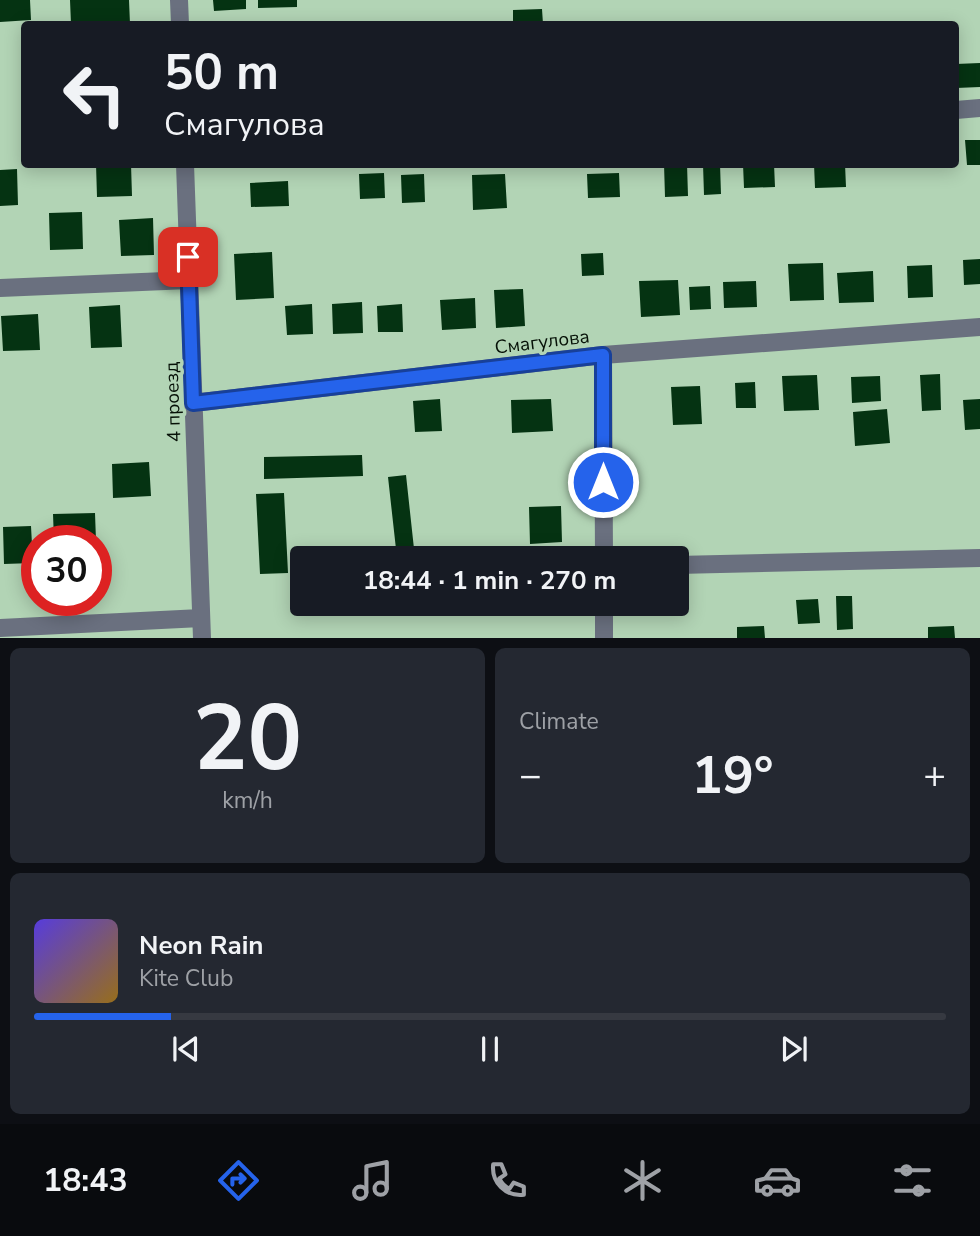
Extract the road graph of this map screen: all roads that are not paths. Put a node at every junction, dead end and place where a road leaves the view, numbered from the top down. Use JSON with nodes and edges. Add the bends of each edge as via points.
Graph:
{"nodes":[{"id":1,"x":179,"y":0,"type":"edge"},
{"id":2,"x":180,"y":21,"type":"edge"},
{"id":3,"x":980,"y":108,"type":"edge"},
{"id":4,"x":959,"y":110,"type":"edge"},
{"id":5,"x":185,"y":168,"type":"edge"},
{"id":6,"x":189,"y":280,"type":"junction"},
{"id":7,"x":0,"y":288,"type":"edge"},
{"id":8,"x":980,"y":327,"type":"edge"},
{"id":9,"x":603,"y":355,"type":"junction"},
{"id":10,"x":193,"y":403,"type":"junction"},
{"id":11,"x":604,"y":546,"type":"edge"},
{"id":12,"x":980,"y":558,"type":"edge"},
{"id":13,"x":689,"y":565,"type":"edge"},
{"id":14,"x":604,"y":616,"type":"edge"},
{"id":15,"x":201,"y":618,"type":"junction"},
{"id":16,"x":0,"y":628,"type":"edge"},
{"id":17,"x":202,"y":638,"type":"edge"},
{"id":18,"x":604,"y":638,"type":"edge"}],
"edges":[{"from":1,"to":2,"type":"street"},
{"from":3,"to":4,"type":"street"},
{"from":5,"to":6,"type":"street","name":"4 проезд"},
{"from":6,"to":7,"type":"street"},
{"from":6,"to":10,"type":"street","name":"4 проезд"},
{"from":8,"to":9,"type":"street","name":"Смагулова"},
{"from":9,"to":10,"type":"street","name":"Смагулова"},
{"from":9,"to":11,"type":"street"},
{"from":10,"to":15,"type":"street","name":"4 проезд"},
{"from":12,"to":13,"type":"street"},
{"from":14,"to":18,"type":"street"},
{"from":15,"to":16,"type":"street"},
{"from":15,"to":17,"type":"street","name":"4 проезд"}]}
